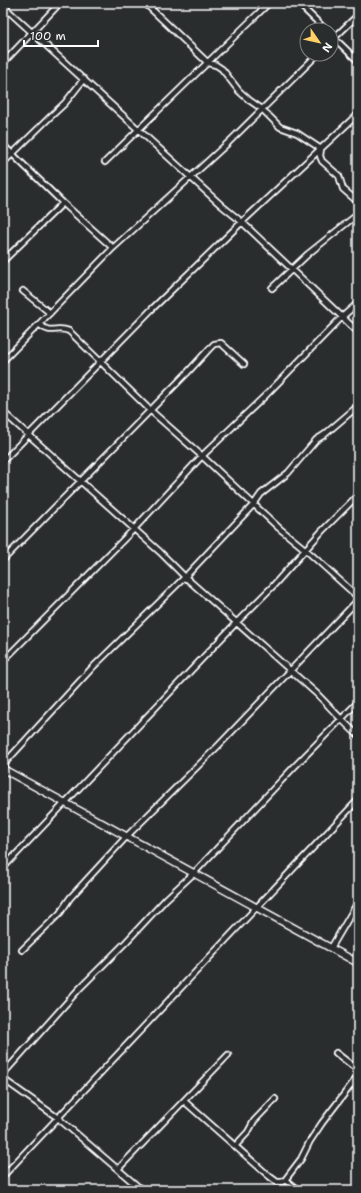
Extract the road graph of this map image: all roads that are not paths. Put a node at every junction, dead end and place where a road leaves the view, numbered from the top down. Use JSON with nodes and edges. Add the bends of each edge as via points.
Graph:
{"nodes":[{"id":1,"x":60,"y":3,"type":"edge"},
{"id":2,"x":145,"y":3,"type":"edge"},
{"id":3,"x":269,"y":3,"type":"edge"},
{"id":4,"x":298,"y":3,"type":"edge"},
{"id":5,"x":3,"y":6,"type":"edge"},
{"id":6,"x":358,"y":15,"type":"edge"},
{"id":7,"x":318,"y":22,"type":"edge"},
{"id":8,"x":339,"y":32,"type":"edge"},
{"id":9,"x":32,"y":33,"type":"junction"},
{"id":10,"x":339,"y":44,"type":"edge"},
{"id":11,"x":358,"y":61,"type":"edge"},
{"id":12,"x":310,"y":62,"type":"edge"},
{"id":13,"x":3,"y":63,"type":"edge"},
{"id":14,"x":208,"y":63,"type":"junction"},
{"id":15,"x":84,"y":79,"type":"junction"},
{"id":16,"x":262,"y":109,"type":"junction"},
{"id":17,"x":358,"y":114,"type":"edge"},
{"id":18,"x":139,"y":130,"type":"junction"},
{"id":19,"x":3,"y":146,"type":"edge"},
{"id":20,"x":321,"y":149,"type":"junction"},
{"id":21,"x":12,"y":154,"type":"junction"},
{"id":22,"x":105,"y":162,"type":"dead end"},
{"id":23,"x":3,"y":163,"type":"edge"},
{"id":24,"x":191,"y":177,"type":"junction"},
{"id":25,"x":358,"y":202,"type":"edge"},
{"id":26,"x":63,"y":203,"type":"junction"},
{"id":27,"x":358,"y":214,"type":"edge"},
{"id":28,"x":242,"y":222,"type":"junction"},
{"id":29,"x":113,"y":248,"type":"junction"},
{"id":30,"x":3,"y":261,"type":"edge"},
{"id":31,"x":291,"y":269,"type":"junction"},
{"id":32,"x":272,"y":288,"type":"dead end"},
{"id":33,"x":23,"y":291,"type":"dead end"},
{"id":34,"x":358,"y":303,"type":"edge"},
{"id":35,"x":50,"y":313,"type":"junction"},
{"id":36,"x":342,"y":317,"type":"junction"},
{"id":37,"x":40,"y":324,"type":"junction"},
{"id":38,"x":358,"y":332,"type":"edge"},
{"id":39,"x":3,"y":361,"type":"edge"},
{"id":40,"x":100,"y":361,"type":"junction"},
{"id":41,"x":244,"y":364,"type":"dead end"},
{"id":42,"x":358,"y":406,"type":"edge"},
{"id":43,"x":150,"y":410,"type":"junction"},
{"id":44,"x":3,"y":412,"type":"edge"},
{"id":45,"x":28,"y":434,"type":"junction"},
{"id":46,"x":202,"y":456,"type":"junction"},
{"id":47,"x":3,"y":460,"type":"edge"},
{"id":48,"x":80,"y":481,"type":"junction"},
{"id":49,"x":358,"y":495,"type":"edge"},
{"id":50,"x":254,"y":504,"type":"junction"},
{"id":51,"x":134,"y":529,"type":"junction"},
{"id":52,"x":306,"y":550,"type":"junction"},
{"id":53,"x":3,"y":560,"type":"edge"},
{"id":54,"x":185,"y":577,"type":"junction"},
{"id":55,"x":358,"y":597,"type":"edge"},
{"id":56,"x":358,"y":600,"type":"edge"},
{"id":57,"x":236,"y":623,"type":"junction"},
{"id":58,"x":3,"y":661,"type":"edge"},
{"id":59,"x":289,"y":671,"type":"junction"},
{"id":60,"x":358,"y":702,"type":"edge"},
{"id":61,"x":340,"y":720,"type":"junction"},
{"id":62,"x":358,"y":735,"type":"edge"},
{"id":63,"x":3,"y":765,"type":"edge"},
{"id":64,"x":3,"y":769,"type":"edge"},
{"id":65,"x":358,"y":800,"type":"edge"},
{"id":66,"x":66,"y":803,"type":"junction"},
{"id":67,"x":127,"y":836,"type":"junction"},
{"id":68,"x":3,"y":868,"type":"edge"},
{"id":69,"x":194,"y":873,"type":"junction"},
{"id":70,"x":358,"y":902,"type":"edge"},
{"id":71,"x":257,"y":908,"type":"junction"},
{"id":72,"x":331,"y":948,"type":"junction"},
{"id":73,"x":22,"y":950,"type":"dead end"},
{"id":74,"x":358,"y":963,"type":"edge"},
{"id":75,"x":336,"y":1053,"type":"dead end"},
{"id":76,"x":228,"y":1055,"type":"dead end"},
{"id":77,"x":358,"y":1070,"type":"edge"},
{"id":78,"x":3,"y":1074,"type":"edge"},
{"id":79,"x":358,"y":1076,"type":"edge"},
{"id":80,"x":3,"y":1079,"type":"edge"},
{"id":81,"x":275,"y":1099,"type":"dead end"},
{"id":82,"x":184,"y":1101,"type":"junction"},
{"id":83,"x":58,"y":1118,"type":"junction"},
{"id":84,"x":236,"y":1145,"type":"junction"},
{"id":85,"x":118,"y":1169,"type":"junction"},
{"id":86,"x":3,"y":1176,"type":"edge"},
{"id":87,"x":285,"y":1180,"type":"junction"},
{"id":88,"x":142,"y":1190,"type":"edge"},
{"id":89,"x":298,"y":1190,"type":"edge"}],
"edges":[{"from":1,"to":9,"type":"street"},
{"from":2,"to":14,"type":"street"},
{"from":3,"to":14,"type":"street"},
{"from":4,"to":7,"type":"street"},
{"from":5,"to":9,"type":"street"},
{"from":6,"to":8,"type":"street"},
{"from":9,"to":13,"type":"street"},
{"from":9,"to":15,"type":"street"},
{"from":10,"to":11,"type":"street"},
{"from":12,"to":16,"type":"street"},
{"from":14,"to":16,"type":"street","via":[[222,69],[239,91]]},
{"from":14,"to":18,"type":"street"},
{"from":15,"to":18,"type":"street"},
{"from":15,"to":21,"type":"street","via":[[65,103]]},
{"from":16,"to":20,"type":"street","via":[[280,126],[297,133]]},
{"from":16,"to":24,"type":"street"},
{"from":17,"to":20,"type":"street"},
{"from":18,"to":22,"type":"street"},
{"from":18,"to":24,"type":"street"},
{"from":19,"to":21,"type":"street"},
{"from":20,"to":25,"type":"street","via":[[322,161],[339,176],[344,189]]},
{"from":20,"to":28,"type":"street"},
{"from":21,"to":23,"type":"street"},
{"from":21,"to":26,"type":"street"},
{"from":24,"to":28,"type":"street"},
{"from":24,"to":29,"type":"street"},
{"from":26,"to":29,"type":"street"},
{"from":26,"to":30,"type":"street"},
{"from":27,"to":31,"type":"street"},
{"from":28,"to":31,"type":"street"},
{"from":28,"to":40,"type":"street"},
{"from":29,"to":35,"type":"street"},
{"from":31,"to":32,"type":"street"},
{"from":31,"to":36,"type":"street"},
{"from":33,"to":35,"type":"street"},
{"from":34,"to":36,"type":"street"},
{"from":35,"to":37,"type":"street"},
{"from":36,"to":38,"type":"street"},
{"from":36,"to":46,"type":"street"},
{"from":37,"to":39,"type":"street"},
{"from":37,"to":40,"type":"street","via":[[50,331],[62,328],[68,331]]},
{"from":40,"to":43,"type":"street"},
{"from":40,"to":45,"type":"street"},
{"from":41,"to":43,"type":"street","via":[[221,343],[214,344]]},
{"from":42,"to":50,"type":"street","via":[[316,440],[288,473],[261,494]]},
{"from":43,"to":46,"type":"street"},
{"from":43,"to":48,"type":"street"},
{"from":44,"to":45,"type":"street"},
{"from":45,"to":47,"type":"street"},
{"from":45,"to":48,"type":"street"},
{"from":46,"to":50,"type":"street"},
{"from":46,"to":51,"type":"street"},
{"from":48,"to":51,"type":"street"},
{"from":48,"to":53,"type":"street"},
{"from":49,"to":52,"type":"street"},
{"from":50,"to":52,"type":"street"},
{"from":50,"to":54,"type":"street"},
{"from":51,"to":54,"type":"street"},
{"from":51,"to":58,"type":"street"},
{"from":52,"to":55,"type":"street"},
{"from":52,"to":57,"type":"street"},
{"from":54,"to":57,"type":"street"},
{"from":54,"to":63,"type":"street","via":[[92,668]]},
{"from":56,"to":59,"type":"street"},
{"from":57,"to":59,"type":"street"},
{"from":57,"to":66,"type":"street"},
{"from":59,"to":61,"type":"street","via":[[330,707]]},
{"from":59,"to":67,"type":"street"},
{"from":60,"to":61,"type":"street"},
{"from":61,"to":62,"type":"street"},
{"from":61,"to":69,"type":"street"},
{"from":64,"to":66,"type":"street"},
{"from":65,"to":71,"type":"street"},
{"from":66,"to":67,"type":"street"},
{"from":66,"to":68,"type":"street"},
{"from":67,"to":69,"type":"street"},
{"from":67,"to":73,"type":"street","via":[[70,898],[60,913]]},
{"from":69,"to":71,"type":"street"},
{"from":69,"to":78,"type":"street","via":[[79,989]]},
{"from":70,"to":72,"type":"street"},
{"from":71,"to":72,"type":"street"},
{"from":71,"to":83,"type":"street"},
{"from":72,"to":74,"type":"street"},
{"from":75,"to":77,"type":"street"},
{"from":76,"to":82,"type":"street"},
{"from":79,"to":87,"type":"street","via":[[322,1123]]},
{"from":80,"to":83,"type":"street"},
{"from":81,"to":84,"type":"street"},
{"from":82,"to":84,"type":"street"},
{"from":82,"to":85,"type":"street"},
{"from":83,"to":85,"type":"street"},
{"from":83,"to":86,"type":"street"},
{"from":84,"to":87,"type":"street","via":[[277,1182]]},
{"from":85,"to":88,"type":"street"},
{"from":87,"to":89,"type":"street"}]}
